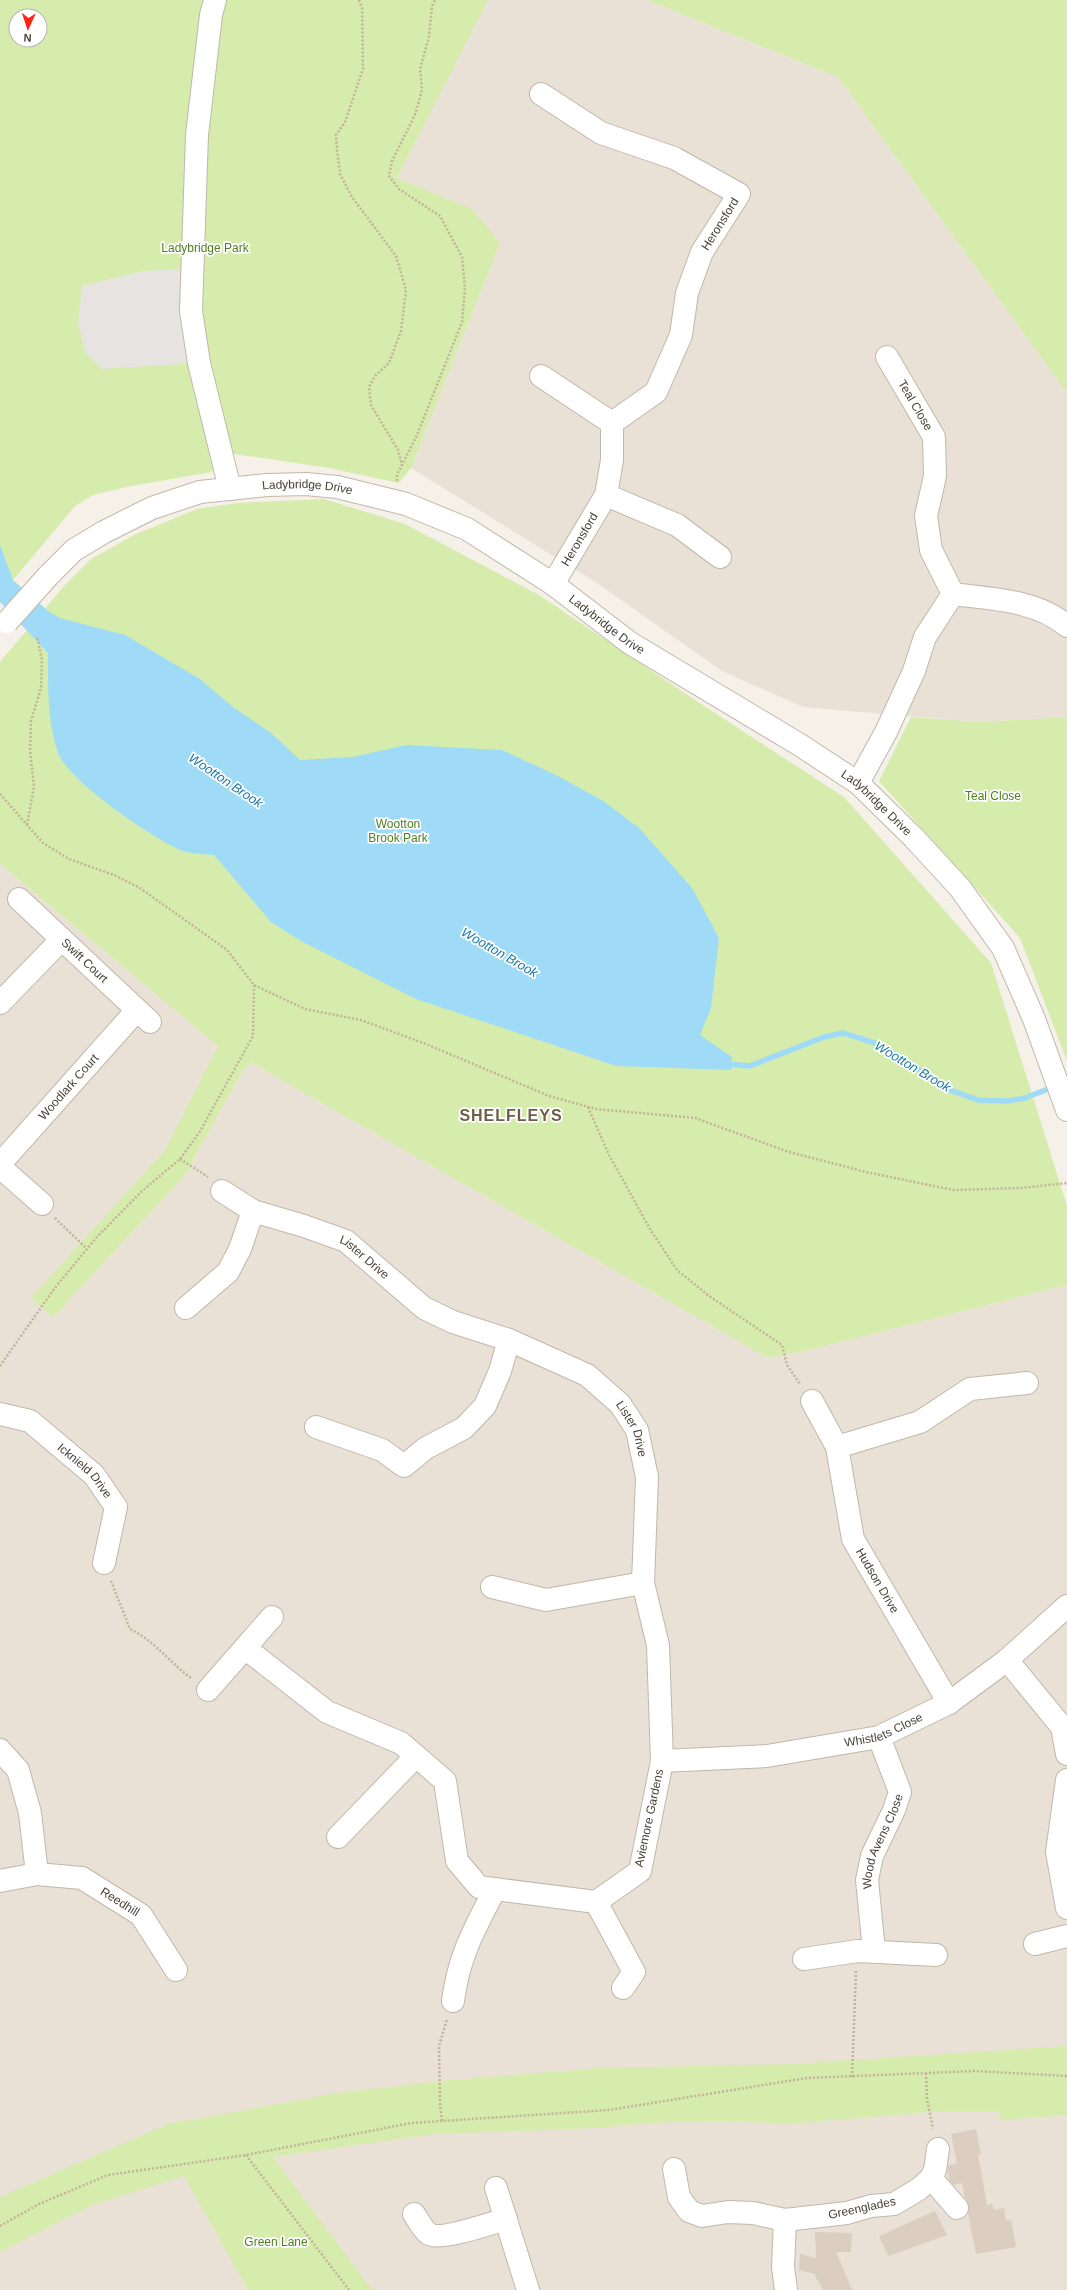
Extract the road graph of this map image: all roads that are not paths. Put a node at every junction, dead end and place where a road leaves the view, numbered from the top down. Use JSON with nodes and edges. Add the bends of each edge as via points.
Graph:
{"nodes":[{"id":1,"x":215,"y":0,"type":"edge"},
{"id":2,"x":541,"y":94,"type":"dead end"},
{"id":3,"x":887,"y":356,"type":"dead end"},
{"id":4,"x":541,"y":376,"type":"dead end"},
{"id":5,"x":612,"y":423,"type":"junction"},
{"id":6,"x":230,"y":489,"type":"junction"},
{"id":7,"x":606,"y":495,"type":"junction"},
{"id":8,"x":720,"y":557,"type":"dead end"},
{"id":9,"x":553,"y":584,"type":"junction"},
{"id":10,"x":952,"y":594,"type":"junction"},
{"id":11,"x":3,"y":626,"type":"edge"},
{"id":12,"x":1067,"y":626,"type":"edge"},
{"id":13,"x":858,"y":783,"type":"junction"},
{"id":14,"x":19,"y":899,"type":"dead end"},
{"id":15,"x":61,"y":940,"type":"junction"},
{"id":16,"x":0,"y":1004,"type":"edge"},
{"id":17,"x":144,"y":1016,"type":"joint"},
{"id":18,"x":1066,"y":1109,"type":"edge"},
{"id":19,"x":5,"y":1170,"type":"edge"},
{"id":20,"x":222,"y":1191,"type":"road end"},
{"id":21,"x":42,"y":1204,"type":"road end"},
{"id":22,"x":253,"y":1211,"type":"junction"},
{"id":23,"x":186,"y":1308,"type":"dead end"},
{"id":24,"x":509,"y":1340,"type":"junction"},
{"id":25,"x":1027,"y":1383,"type":"dead end"},
{"id":26,"x":812,"y":1401,"type":"road end"},
{"id":27,"x":0,"y":1414,"type":"edge"},
{"id":28,"x":316,"y":1427,"type":"dead end"},
{"id":29,"x":837,"y":1447,"type":"junction"},
{"id":30,"x":104,"y":1563,"type":"road end"},
{"id":31,"x":642,"y":1583,"type":"junction"},
{"id":32,"x":492,"y":1587,"type":"dead end"},
{"id":33,"x":1067,"y":1606,"type":"edge"},
{"id":34,"x":272,"y":1617,"type":"dead end"},
{"id":35,"x":244,"y":1648,"type":"junction"},
{"id":36,"x":1007,"y":1660,"type":"junction"},
{"id":37,"x":208,"y":1690,"type":"road end"},
{"id":38,"x":949,"y":1703,"type":"junction"},
{"id":39,"x":879,"y":1737,"type":"junction"},
{"id":40,"x":0,"y":1750,"type":"edge"},
{"id":41,"x":1067,"y":1754,"type":"edge"},
{"id":42,"x":416,"y":1756,"type":"junction"},
{"id":43,"x":662,"y":1761,"type":"junction"},
{"id":44,"x":1067,"y":1780,"type":"edge"},
{"id":45,"x":338,"y":1837,"type":"dead end"},
{"id":46,"x":37,"y":1874,"type":"junction"},
{"id":47,"x":0,"y":1882,"type":"edge"},
{"id":48,"x":495,"y":1889,"type":"junction"},
{"id":49,"x":596,"y":1902,"type":"junction"},
{"id":50,"x":1067,"y":1908,"type":"edge"},
{"id":51,"x":1067,"y":1936,"type":"edge"},
{"id":52,"x":1036,"y":1944,"type":"dead end"},
{"id":53,"x":866,"y":1951,"type":"junction"},
{"id":54,"x":936,"y":1955,"type":"dead end"},
{"id":55,"x":804,"y":1959,"type":"dead end"},
{"id":56,"x":176,"y":1970,"type":"dead end"},
{"id":57,"x":624,"y":1988,"type":"dead end"},
{"id":58,"x":453,"y":2001,"type":"road end"},
{"id":59,"x":938,"y":2149,"type":"road end"},
{"id":60,"x":674,"y":2169,"type":"dead end"},
{"id":61,"x":931,"y":2178,"type":"junction"},
{"id":62,"x":496,"y":2188,"type":"dead end"},
{"id":63,"x":957,"y":2208,"type":"dead end"},
{"id":64,"x":414,"y":2214,"type":"dead end"},
{"id":65,"x":506,"y":2219,"type":"junction"},
{"id":66,"x":785,"y":2220,"type":"junction"},
{"id":67,"x":528,"y":2290,"type":"edge"},
{"id":68,"x":786,"y":2290,"type":"edge"}],
"edges":[{"from":1,"to":6,"type":"street","via":[[197,135],[191,310],[199,363]]},
{"from":2,"to":5,"type":"street","name":"Heronsford","via":[[601,133],[674,158],[739,194],[702,252],[687,292],[681,335],[656,392]]},
{"from":3,"to":10,"type":"street","name":"Teal Close","via":[[934,437],[935,476],[926,516],[931,550]]},
{"from":4,"to":5,"type":"street"},
{"from":5,"to":7,"type":"street","name":"Heronsford","via":[[612,460]]},
{"from":6,"to":9,"type":"street","name":"Ladybridge Drive","via":[[306,484],[336,487],[395,502],[467,529]]},
{"from":6,"to":11,"type":"street","name":"Ladybridge Drive","bridge":true,"via":[[200,492],[152,508],[74,550]]},
{"from":7,"to":8,"type":"street","via":[[677,525]]},
{"from":7,"to":9,"type":"street","name":"Heronsford"},
{"from":9,"to":13,"type":"street","name":"Ladybridge Drive","via":[[630,643],[800,745]]},
{"from":10,"to":12,"type":"street","via":[[1016,603],[1054,615]]},
{"from":10,"to":13,"type":"street","via":[[925,637],[914,672],[886,732]]},
{"from":13,"to":18,"type":"street","name":"Ladybridge Drive","via":[[960,888],[1003,948],[1034,1019]]},
{"from":14,"to":15,"type":"street","name":"Swift Court"},
{"from":15,"to":16,"type":"street"},
{"from":15,"to":17,"type":"street","name":"Swift Court"},
{"from":17,"to":19,"type":"street","name":"Woodlark Court"},
{"from":19,"to":21,"type":"street"},
{"from":20,"to":22,"type":"street","name":"Lister Drive"},
{"from":22,"to":23,"type":"street","via":[[240,1249],[228,1272]]},
{"from":22,"to":24,"type":"street","name":"Lister Drive","via":[[346,1241],[424,1308],[453,1322]]},
{"from":24,"to":28,"type":"street","via":[[500,1371],[485,1406],[464,1428],[426,1448],[404,1466],[382,1450]]},
{"from":24,"to":31,"type":"street","name":"Lister Drive","via":[[587,1375],[620,1404],[637,1430],[646,1477]]},
{"from":25,"to":29,"type":"street","via":[[970,1388],[920,1422]]},
{"from":26,"to":29,"type":"street","name":"Hudson Drive"},
{"from":27,"to":30,"type":"street","name":"Icknield Drive","via":[[30,1420],[94,1475],[116,1507]]},
{"from":29,"to":38,"type":"street","name":"Hudson Drive","via":[[853,1540]]},
{"from":31,"to":32,"type":"street","via":[[546,1600]]},
{"from":31,"to":43,"type":"street","name":"Lister Drive","via":[[658,1645]]},
{"from":33,"to":36,"type":"street","name":"Whistlets Close"},
{"from":34,"to":35,"type":"street"},
{"from":35,"to":37,"type":"street"},
{"from":35,"to":42,"type":"street","via":[[326,1712],[401,1743]]},
{"from":36,"to":38,"type":"street","name":"Whistlets Close"},
{"from":36,"to":41,"type":"street","via":[[1062,1727]]},
{"from":38,"to":39,"type":"street","name":"Whistlets Close"},
{"from":39,"to":43,"type":"street","name":"Whistlets Close","via":[[767,1756]]},
{"from":39,"to":53,"type":"street","name":"Wood Avens Close","via":[[900,1792],[872,1856],[867,1880]]},
{"from":40,"to":46,"type":"street","via":[[18,1770],[30,1813]]},
{"from":42,"to":45,"type":"street"},
{"from":42,"to":48,"type":"street","via":[[445,1781],[458,1861],[479,1887]]},
{"from":43,"to":49,"type":"street","name":"Aviemore Gardens","via":[[640,1870]]},
{"from":44,"to":50,"type":"street","via":[[1056,1852]]},
{"from":46,"to":47,"type":"street","name":"Reedhill"},
{"from":46,"to":56,"type":"street","name":"Reedhill","via":[[82,1878],[141,1915]]},
{"from":48,"to":49,"type":"street"},
{"from":48,"to":58,"type":"street","via":[[467,1942],[456,1973]]},
{"from":49,"to":57,"type":"street","via":[[634,1972]]},
{"from":51,"to":52,"type":"street"},
{"from":53,"to":54,"type":"street"},
{"from":53,"to":55,"type":"street"},
{"from":59,"to":61,"type":"street","via":[[935,2170]]},
{"from":60,"to":66,"type":"street","name":"Greenglades","via":[[679,2197],[689,2211],[702,2216],[728,2212],[753,2213]]},
{"from":61,"to":63,"type":"street"},
{"from":61,"to":66,"type":"street","name":"Greenglades","via":[[894,2204],[871,2206],[847,2213]]},
{"from":62,"to":65,"type":"street"},
{"from":64,"to":65,"type":"street","via":[[425,2230],[433,2236]]},
{"from":65,"to":67,"type":"street"},
{"from":66,"to":68,"type":"street","via":[[783,2267]]}]}
